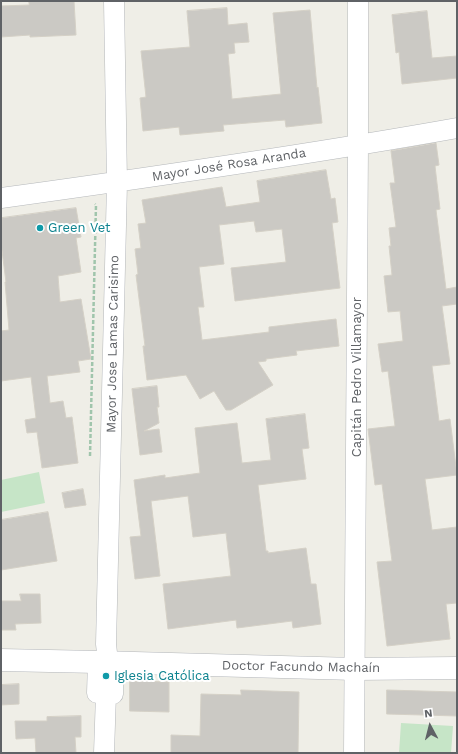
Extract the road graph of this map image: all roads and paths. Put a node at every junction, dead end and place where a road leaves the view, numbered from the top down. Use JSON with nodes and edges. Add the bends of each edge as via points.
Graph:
{"nodes":[{"id":1,"x":114,"y":1,"type":"edge"},
{"id":2,"x":358,"y":1,"type":"edge"},
{"id":3,"x":457,"y":128,"type":"edge"},
{"id":4,"x":358,"y":145,"type":"junction"},
{"id":5,"x":117,"y":183,"type":"junction"},
{"id":6,"x":1,"y":198,"type":"edge"},
{"id":7,"x":92,"y":202,"type":"dead end"},
{"id":8,"x":90,"y":462,"type":"dead end"},
{"id":9,"x":1,"y":660,"type":"edge"},
{"id":10,"x":106,"y":662,"type":"junction"},
{"id":11,"x":457,"y":668,"type":"edge"},
{"id":12,"x":355,"y":669,"type":"junction"},
{"id":13,"x":104,"y":753,"type":"edge"},
{"id":14,"x":354,"y":753,"type":"edge"}],
"edges":[{"from":1,"to":5,"type":"street","name":"Mayor Jose Lamas Carisimo"},
{"from":2,"to":4,"type":"street","name":"Capitán Pedro Villamayor"},
{"from":3,"to":4,"type":"street","name":"Mayor José Rosa Aranda"},
{"from":4,"to":5,"type":"street","name":"Mayor José Rosa Aranda"},
{"from":4,"to":12,"type":"street","name":"Capitán Pedro Villamayor"},
{"from":5,"to":6,"type":"street","name":"Mayor José Rosa Aranda"},
{"from":5,"to":10,"type":"street","name":"Mayor Jose Lamas Carisimo"},
{"from":7,"to":8,"type":"path","name":"Mayor Jose Lamas Carisimo","via":[[96,204]]},
{"from":9,"to":10,"type":"main road","name":"Doctor Facundo Machaín"},
{"from":10,"to":12,"type":"main road","name":"Doctor Facundo Machaín"},
{"from":10,"to":13,"type":"street","name":"Mayor Jose Lamas Carisimo","via":[[113,694],[106,694]]},
{"from":11,"to":12,"type":"main road","name":"Doctor Facundo Machaín"},
{"from":12,"to":14,"type":"street","name":"Capitán Pedro Villamayor"}]}
